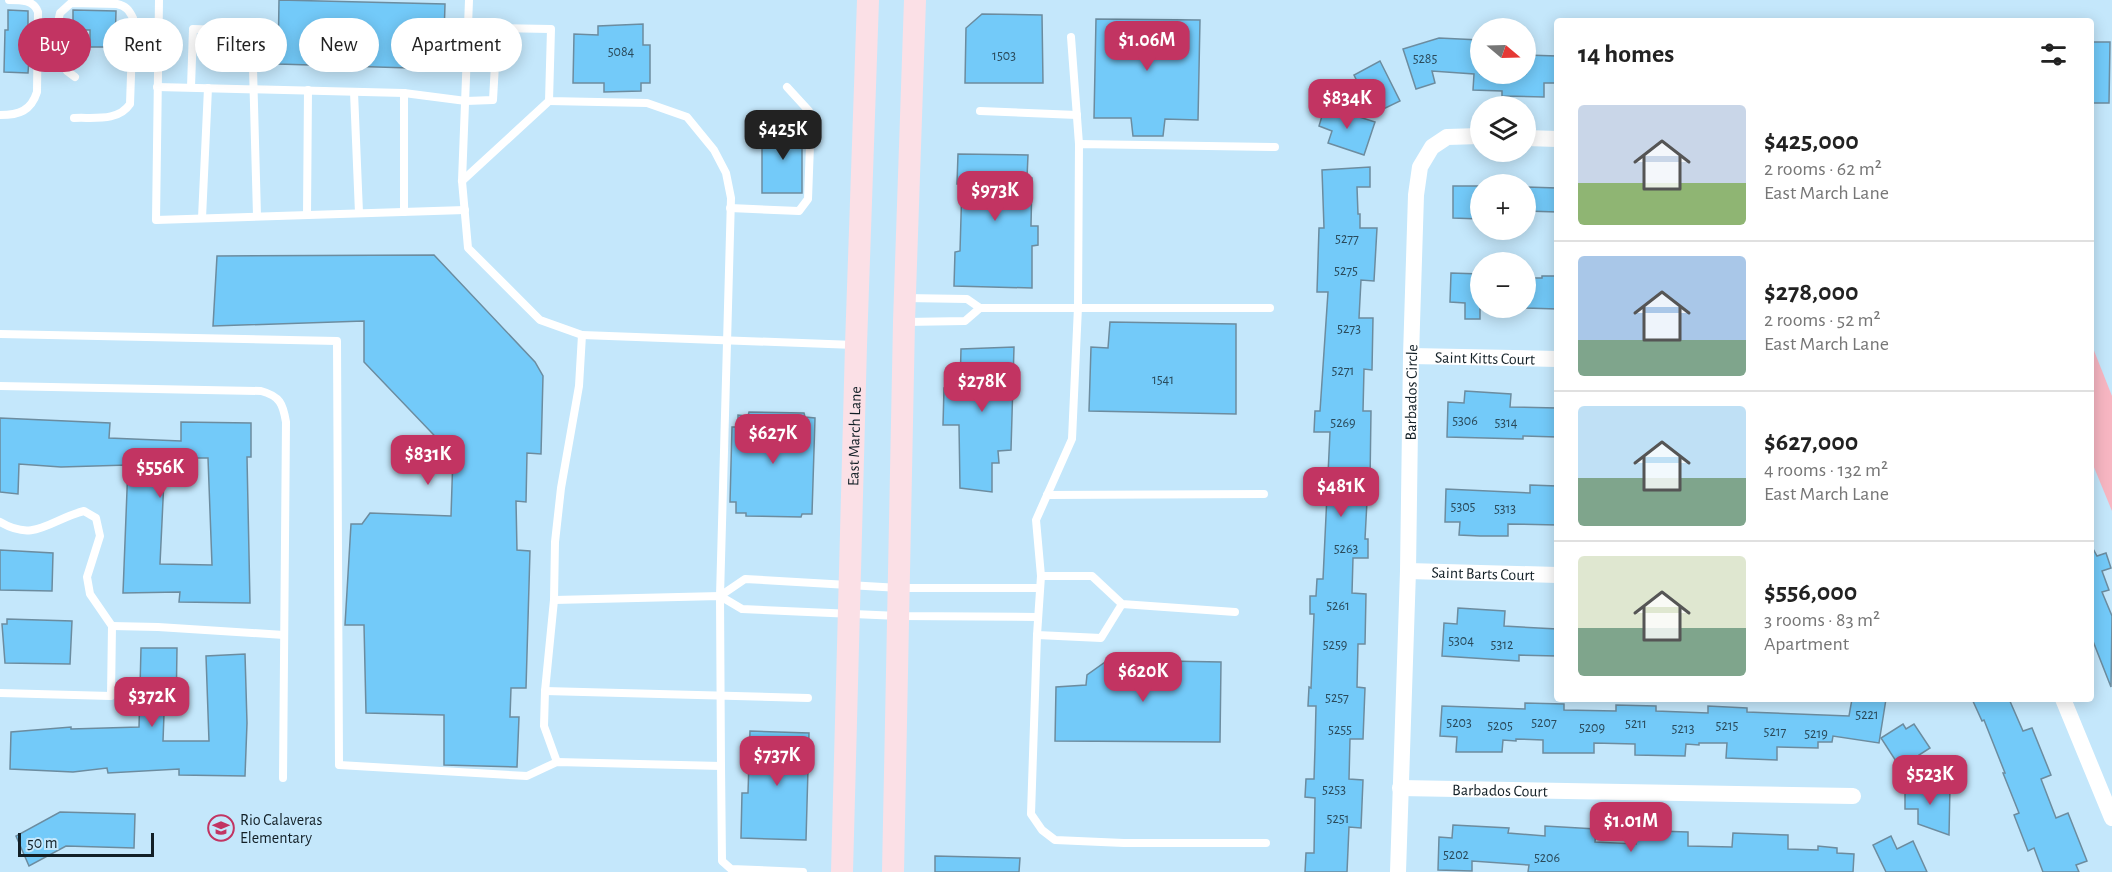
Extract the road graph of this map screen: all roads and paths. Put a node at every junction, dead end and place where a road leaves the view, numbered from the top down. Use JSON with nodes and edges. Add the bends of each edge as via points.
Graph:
{"nodes":[{"id":1,"x":9,"y":0,"type":"edge"},
{"id":2,"x":159,"y":0,"type":"edge"},
{"id":3,"x":469,"y":0,"type":"edge"},
{"id":4,"x":868,"y":0,"type":"edge"},
{"id":5,"x":915,"y":0,"type":"edge"},
{"id":6,"x":1071,"y":38,"type":"dead end"},
{"id":7,"x":75,"y":77,"type":"dead end"},
{"id":8,"x":157,"y":87,"type":"junction"},
{"id":9,"x":192,"y":87,"type":"junction"},
{"id":10,"x":787,"y":87,"type":"dead end"},
{"id":11,"x":208,"y":88,"type":"junction"},
{"id":12,"x":253,"y":89,"type":"junction"},
{"id":13,"x":308,"y":90,"type":"junction"},
{"id":14,"x":354,"y":92,"type":"junction"},
{"id":15,"x":404,"y":93,"type":"junction"},
{"id":16,"x":466,"y":100,"type":"junction"},
{"id":17,"x":549,"y":101,"type":"junction"},
{"id":18,"x":980,"y":111,"type":"dead end"},
{"id":19,"x":0,"y":115,"type":"edge"},
{"id":20,"x":1077,"y":115,"type":"junction"},
{"id":21,"x":74,"y":118,"type":"dead end"},
{"id":22,"x":1470,"y":136,"type":"edge"},
{"id":23,"x":1536,"y":138,"type":"edge"},
{"id":24,"x":1554,"y":139,"type":"edge"},
{"id":25,"x":1079,"y":144,"type":"junction"},
{"id":26,"x":1275,"y":147,"type":"dead end"},
{"id":27,"x":462,"y":181,"type":"junction"},
{"id":28,"x":730,"y":208,"type":"junction"},
{"id":29,"x":465,"y":210,"type":"junction"},
{"id":30,"x":404,"y":212,"type":"junction"},
{"id":31,"x":358,"y":213,"type":"junction"},
{"id":32,"x":307,"y":215,"type":"junction"},
{"id":33,"x":257,"y":216,"type":"junction"},
{"id":34,"x":202,"y":218,"type":"junction"},
{"id":35,"x":905,"y":298,"type":"junction"},
{"id":36,"x":1078,"y":307,"type":"junction"},
{"id":37,"x":1270,"y":308,"type":"dead end"},
{"id":38,"x":980,"y":309,"type":"junction"},
{"id":39,"x":904,"y":322,"type":"junction"},
{"id":40,"x":0,"y":334,"type":"edge"},
{"id":41,"x":582,"y":334,"type":"junction"},
{"id":42,"x":726,"y":340,"type":"junction"},
{"id":43,"x":856,"y":345,"type":"junction"},
{"id":44,"x":1411,"y":356,"type":"junction"},
{"id":45,"x":1554,"y":359,"type":"edge"},
{"id":46,"x":0,"y":386,"type":"edge"},
{"id":47,"x":1264,"y":494,"type":"dead end"},
{"id":48,"x":1047,"y":495,"type":"junction"},
{"id":49,"x":0,"y":522,"type":"edge"},
{"id":50,"x":1408,"y":571,"type":"junction"},
{"id":51,"x":1554,"y":575,"type":"edge"},
{"id":52,"x":1041,"y":576,"type":"junction"},
{"id":53,"x":849,"y":584,"type":"junction"},
{"id":54,"x":900,"y":588,"type":"junction"},
{"id":55,"x":1040,"y":588,"type":"junction"},
{"id":56,"x":720,"y":596,"type":"junction"},
{"id":57,"x":554,"y":600,"type":"junction"},
{"id":58,"x":1122,"y":604,"type":"junction"},
{"id":59,"x":1235,"y":612,"type":"dead end"},
{"id":60,"x":849,"y":613,"type":"junction"},
{"id":61,"x":899,"y":616,"type":"junction"},
{"id":62,"x":1038,"y":617,"type":"junction"},
{"id":63,"x":112,"y":626,"type":"junction"},
{"id":64,"x":284,"y":635,"type":"junction"},
{"id":65,"x":1037,"y":635,"type":"junction"},
{"id":66,"x":546,"y":691,"type":"junction"},
{"id":67,"x":0,"y":693,"type":"edge"},
{"id":68,"x":721,"y":695,"type":"junction"},
{"id":69,"x":808,"y":698,"type":"dead end"},
{"id":70,"x":2064,"y":702,"type":"edge"},
{"id":71,"x":556,"y":762,"type":"junction"},
{"id":72,"x":721,"y":766,"type":"junction"},
{"id":73,"x":283,"y":778,"type":"dead end"},
{"id":74,"x":1401,"y":788,"type":"junction"},
{"id":75,"x":1853,"y":796,"type":"dead end"},
{"id":76,"x":2112,"y":818,"type":"edge"},
{"id":77,"x":1266,"y":843,"type":"dead end"},
{"id":78,"x":803,"y":872,"type":"edge"},
{"id":79,"x":843,"y":872,"type":"edge"},
{"id":80,"x":893,"y":872,"type":"edge"},
{"id":81,"x":1398,"y":872,"type":"edge"}],
"edges":[{"from":1,"to":19,"type":"lane","via":[[31,2],[38,12],[37,92],[34,101],[21,113]]},
{"from":2,"to":8,"type":"lane"},
{"from":3,"to":16,"type":"lane"},
{"from":4,"to":43,"type":"main road","name":"East March Lane"},
{"from":5,"to":35,"type":"main road"},
{"from":6,"to":20,"type":"lane"},
{"from":7,"to":21,"type":"lane","via":[[58,57],[60,13],[71,3],[124,6],[133,18],[130,104],[126,111],[113,117]]},
{"from":8,"to":9,"type":"lane"},
{"from":8,"to":34,"type":"lane","via":[[156,220]]},
{"from":9,"to":11,"type":"lane"},
{"from":9,"to":12,"type":"lane","via":[[193,29],[252,31]]},
{"from":10,"to":28,"type":"lane","via":[[811,117],[808,200],[799,211]]},
{"from":11,"to":12,"type":"lane"},
{"from":11,"to":34,"type":"lane"},
{"from":12,"to":13,"type":"lane"},
{"from":12,"to":33,"type":"lane"},
{"from":13,"to":14,"type":"lane"},
{"from":13,"to":32,"type":"lane"},
{"from":14,"to":15,"type":"lane"},
{"from":14,"to":31,"type":"lane"},
{"from":15,"to":16,"type":"lane"},
{"from":15,"to":30,"type":"lane"},
{"from":16,"to":17,"type":"lane","via":[[493,100],[497,28],[551,29]]},
{"from":16,"to":27,"type":"lane"},
{"from":17,"to":27,"type":"lane"},
{"from":17,"to":28,"type":"lane","via":[[647,103],[687,117],[714,150],[726,173]]},
{"from":18,"to":20,"type":"lane"},
{"from":20,"to":25,"type":"lane"},
{"from":22,"to":44,"type":"street","name":"Barbados Circle","via":[[1447,137],[1432,147],[1420,167]]},
{"from":23,"to":24,"type":"street"},
{"from":25,"to":26,"type":"lane"},
{"from":25,"to":36,"type":"lane"},
{"from":27,"to":29,"type":"lane"},
{"from":28,"to":42,"type":"lane"},
{"from":29,"to":30,"type":"lane"},
{"from":29,"to":41,"type":"lane","via":[[468,248],[540,320]]},
{"from":30,"to":31,"type":"lane"},
{"from":31,"to":32,"type":"lane"},
{"from":32,"to":33,"type":"lane"},
{"from":33,"to":34,"type":"lane"},
{"from":35,"to":38,"type":"lane","via":[[967,299]]},
{"from":35,"to":39,"type":"main road"},
{"from":36,"to":37,"type":"lane"},
{"from":36,"to":38,"type":"lane"},
{"from":36,"to":48,"type":"lane","via":[[1072,439]]},
{"from":38,"to":39,"type":"lane","via":[[965,321]]},
{"from":39,"to":54,"type":"main road"},
{"from":40,"to":71,"type":"lane","via":[[337,341],[339,765],[526,776]]},
{"from":41,"to":42,"type":"lane"},
{"from":41,"to":57,"type":"lane","via":[[579,386],[555,542]]},
{"from":42,"to":43,"type":"lane"},
{"from":42,"to":56,"type":"lane"},
{"from":43,"to":53,"type":"main road","name":"East March Lane"},
{"from":44,"to":45,"type":"street","name":"Saint Kitts Court"},
{"from":44,"to":50,"type":"street","name":"Barbados Circle"},
{"from":46,"to":64,"type":"lane","via":[[272,394],[283,406],[286,422]]},
{"from":47,"to":48,"type":"lane"},
{"from":48,"to":52,"type":"lane","via":[[1036,520]]},
{"from":49,"to":63,"type":"lane","via":[[19,531],[35,531],[84,511],[96,518],[100,536],[87,577],[90,594]]},
{"from":50,"to":51,"type":"street","name":"Saint Barts Court"},
{"from":50,"to":74,"type":"street","name":"Barbados Circle"},
{"from":52,"to":55,"type":"lane"},
{"from":52,"to":58,"type":"lane","via":[[1092,576]]},
{"from":53,"to":54,"type":"lane"},
{"from":53,"to":56,"type":"lane","via":[[745,579]]},
{"from":53,"to":60,"type":"main road","name":"East March Lane"},
{"from":54,"to":55,"type":"lane"},
{"from":54,"to":61,"type":"main road"},
{"from":55,"to":62,"type":"lane"},
{"from":56,"to":57,"type":"lane"},
{"from":56,"to":60,"type":"lane","via":[[742,609]]},
{"from":56,"to":68,"type":"lane"},
{"from":57,"to":66,"type":"lane"},
{"from":58,"to":59,"type":"lane"},
{"from":58,"to":65,"type":"lane","via":[[1101,638]]},
{"from":60,"to":61,"type":"lane"},
{"from":60,"to":79,"type":"main road","name":"East March Lane"},
{"from":61,"to":62,"type":"lane"},
{"from":61,"to":80,"type":"main road"},
{"from":62,"to":65,"type":"lane"},
{"from":63,"to":64,"type":"lane"},
{"from":63,"to":67,"type":"lane","via":[[111,696]]},
{"from":64,"to":73,"type":"lane"},
{"from":65,"to":77,"type":"lane","via":[[1030,814],[1042,830],[1055,840]]},
{"from":66,"to":68,"type":"lane"},
{"from":66,"to":71,"type":"lane","via":[[544,726]]},
{"from":68,"to":69,"type":"lane"},
{"from":68,"to":72,"type":"lane"},
{"from":70,"to":76,"type":"street"},
{"from":71,"to":72,"type":"lane"},
{"from":72,"to":78,"type":"lane","via":[[722,861],[731,869]]},
{"from":74,"to":75,"type":"street","name":"Barbados Court"},
{"from":74,"to":81,"type":"street","name":"Barbados Circle"}]}
